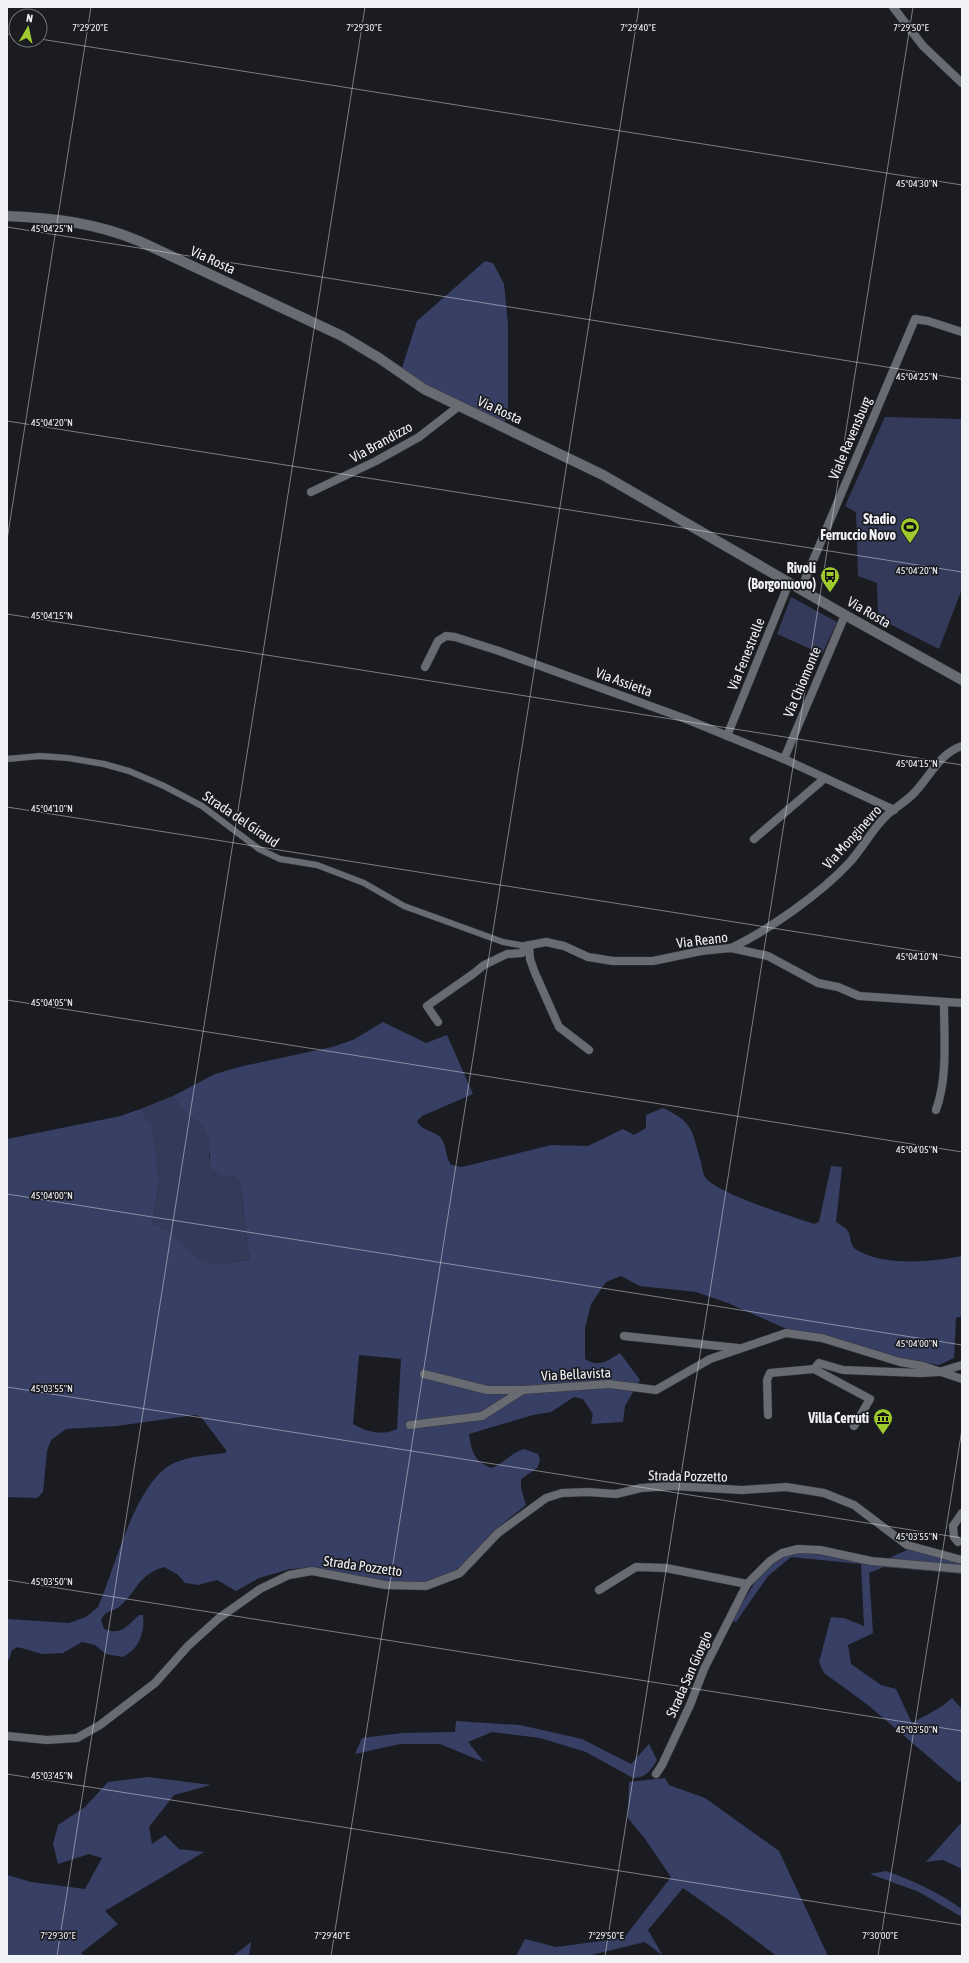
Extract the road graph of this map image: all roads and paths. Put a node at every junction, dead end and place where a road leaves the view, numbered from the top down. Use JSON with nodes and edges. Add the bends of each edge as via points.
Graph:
{"nodes":[{"id":1,"x":893,"y":7,"type":"edge"},
{"id":2,"x":962,"y":83,"type":"edge"},
{"id":3,"x":7,"y":216,"type":"edge"},
{"id":4,"x":962,"y":332,"type":"edge"},
{"id":5,"x":459,"y":406,"type":"junction"},
{"id":6,"x":311,"y":492,"type":"dead end"},
{"id":7,"x":789,"y":582,"type":"junction"},
{"id":8,"x":801,"y":590,"type":"junction"},
{"id":9,"x":845,"y":615,"type":"junction"},
{"id":10,"x":425,"y":667,"type":"dead end"},
{"id":11,"x":962,"y":680,"type":"edge"},
{"id":12,"x":727,"y":736,"type":"junction"},
{"id":13,"x":962,"y":746,"type":"edge"},
{"id":14,"x":7,"y":759,"type":"edge"},
{"id":15,"x":784,"y":759,"type":"junction"},
{"id":16,"x":825,"y":778,"type":"junction"},
{"id":17,"x":894,"y":810,"type":"junction"},
{"id":18,"x":754,"y":839,"type":"dead end"},
{"id":19,"x":527,"y":946,"type":"junction"},
{"id":20,"x":731,"y":948,"type":"junction"},
{"id":21,"x":944,"y":1003,"type":"junction"},
{"id":22,"x":962,"y":1003,"type":"edge"},
{"id":23,"x":438,"y":1022,"type":"dead end"},
{"id":24,"x":589,"y":1050,"type":"dead end"},
{"id":25,"x":936,"y":1110,"type":"dead end"},
{"id":26,"x":624,"y":1336,"type":"dead end"},
{"id":27,"x":740,"y":1348,"type":"junction"},
{"id":28,"x":962,"y":1365,"type":"edge"},
{"id":29,"x":814,"y":1369,"type":"junction"},
{"id":30,"x":939,"y":1372,"type":"junction"},
{"id":31,"x":424,"y":1374,"type":"dead end"},
{"id":32,"x":962,"y":1379,"type":"edge"},
{"id":33,"x":523,"y":1390,"type":"junction"},
{"id":34,"x":768,"y":1415,"type":"dead end"},
{"id":35,"x":410,"y":1425,"type":"dead end"},
{"id":36,"x":854,"y":1426,"type":"dead end"},
{"id":37,"x":962,"y":1513,"type":"edge"},
{"id":38,"x":958,"y":1542,"type":"dead end"},
{"id":39,"x":962,"y":1560,"type":"edge"},
{"id":40,"x":962,"y":1569,"type":"edge"},
{"id":41,"x":747,"y":1584,"type":"junction"},
{"id":42,"x":599,"y":1590,"type":"dead end"},
{"id":43,"x":7,"y":1736,"type":"edge"},
{"id":44,"x":656,"y":1774,"type":"dead end"}],
"edges":[{"from":1,"to":2,"type":"street","via":[[923,46]]},
{"from":3,"to":5,"type":"street","name":"Via Rosta","via":[[76,221],[97,225],[139,241],[342,336],[379,358],[413,383]]},
{"from":4,"to":8,"type":"street","name":"Viale Ravensburg","via":[[915,319]]},
{"from":5,"to":6,"type":"street","name":"Via Brandizzo","via":[[419,437]]},
{"from":5,"to":7,"type":"street","name":"Via Rosta","via":[[603,475]]},
{"from":7,"to":8,"type":"street","name":"Via Rosta"},
{"from":7,"to":12,"type":"street","name":"Via Fenestrelle"},
{"from":8,"to":9,"type":"street","name":"Via Rosta"},
{"from":9,"to":11,"type":"street","name":"Via Rosta"},
{"from":9,"to":15,"type":"street","name":"Via Chiomonte"},
{"from":10,"to":12,"type":"street","name":"Via Assietta","via":[[438,641],[446,636],[455,638],[626,697]]},
{"from":12,"to":15,"type":"street","name":"Via Assietta"},
{"from":13,"to":17,"type":"street","name":"Via Monginevro","via":[[948,752],[910,799]]},
{"from":14,"to":19,"type":"street","name":"Strada del Giraud","via":[[40,756],[68,758],[129,771],[202,806],[259,849],[280,859],[317,865],[364,884],[404,906],[503,942]]},
{"from":15,"to":16,"type":"street","name":"Via Assietta"},
{"from":16,"to":17,"type":"street","name":"Via Assietta"},
{"from":16,"to":18,"type":"street"},
{"from":17,"to":20,"type":"street","name":"Via Monginevro","via":[[850,862],[826,885],[754,937]]},
{"from":19,"to":20,"type":"street","name":"Via Reano","via":[[546,942],[564,946],[588,957],[613,961],[653,961]]},
{"from":19,"to":23,"type":"street","name":"Via Reano","via":[[522,952],[507,954],[484,964],[427,1006]]},
{"from":19,"to":24,"type":"street","via":[[535,973],[559,1027]]},
{"from":20,"to":21,"type":"street","name":"Via Reano","via":[[768,956],[818,983],[838,987],[859,996]]},
{"from":21,"to":22,"type":"street","name":"Via Reano"},
{"from":21,"to":25,"type":"street","via":[[942,1084]]},
{"from":26,"to":27,"type":"street","name":"Via Bellavista"},
{"from":27,"to":30,"type":"street","name":"Via Bellavista","via":[[786,1333],[822,1338]]},
{"from":27,"to":33,"type":"street","name":"Via Bellavista","via":[[710,1359],[656,1390],[608,1384]]},
{"from":28,"to":30,"type":"street"},
{"from":29,"to":30,"type":"street","via":[[819,1363],[843,1370]]},
{"from":29,"to":34,"type":"street","via":[[770,1373],[767,1380]]},
{"from":29,"to":36,"type":"street","via":[[870,1399]]},
{"from":30,"to":32,"type":"street"},
{"from":31,"to":33,"type":"street","name":"Via Bellavista","via":[[487,1390]]},
{"from":33,"to":35,"type":"street","name":"Via Bellavista","via":[[482,1416]]},
{"from":37,"to":38,"type":"street","via":[[953,1526],[954,1537]]},
{"from":39,"to":43,"type":"street","name":"Strada Pozzetto","via":[[907,1545],[854,1505],[824,1493],[786,1487],[742,1490],[672,1486],[641,1488],[616,1494],[562,1493],[546,1498],[498,1533],[460,1573],[426,1586],[385,1585],[312,1571],[289,1575],[260,1589],[219,1618],[188,1646],[155,1683],[100,1725],[77,1738],[47,1740]]},
{"from":40,"to":41,"type":"street","name":"Strada San Giorgio","via":[[871,1561],[820,1550],[798,1549],[782,1553],[770,1561]]},
{"from":41,"to":42,"type":"street","via":[[666,1568],[636,1567]]},
{"from":41,"to":44,"type":"street","name":"Strada San Giorgio","via":[[716,1643],[690,1705]]}]}
